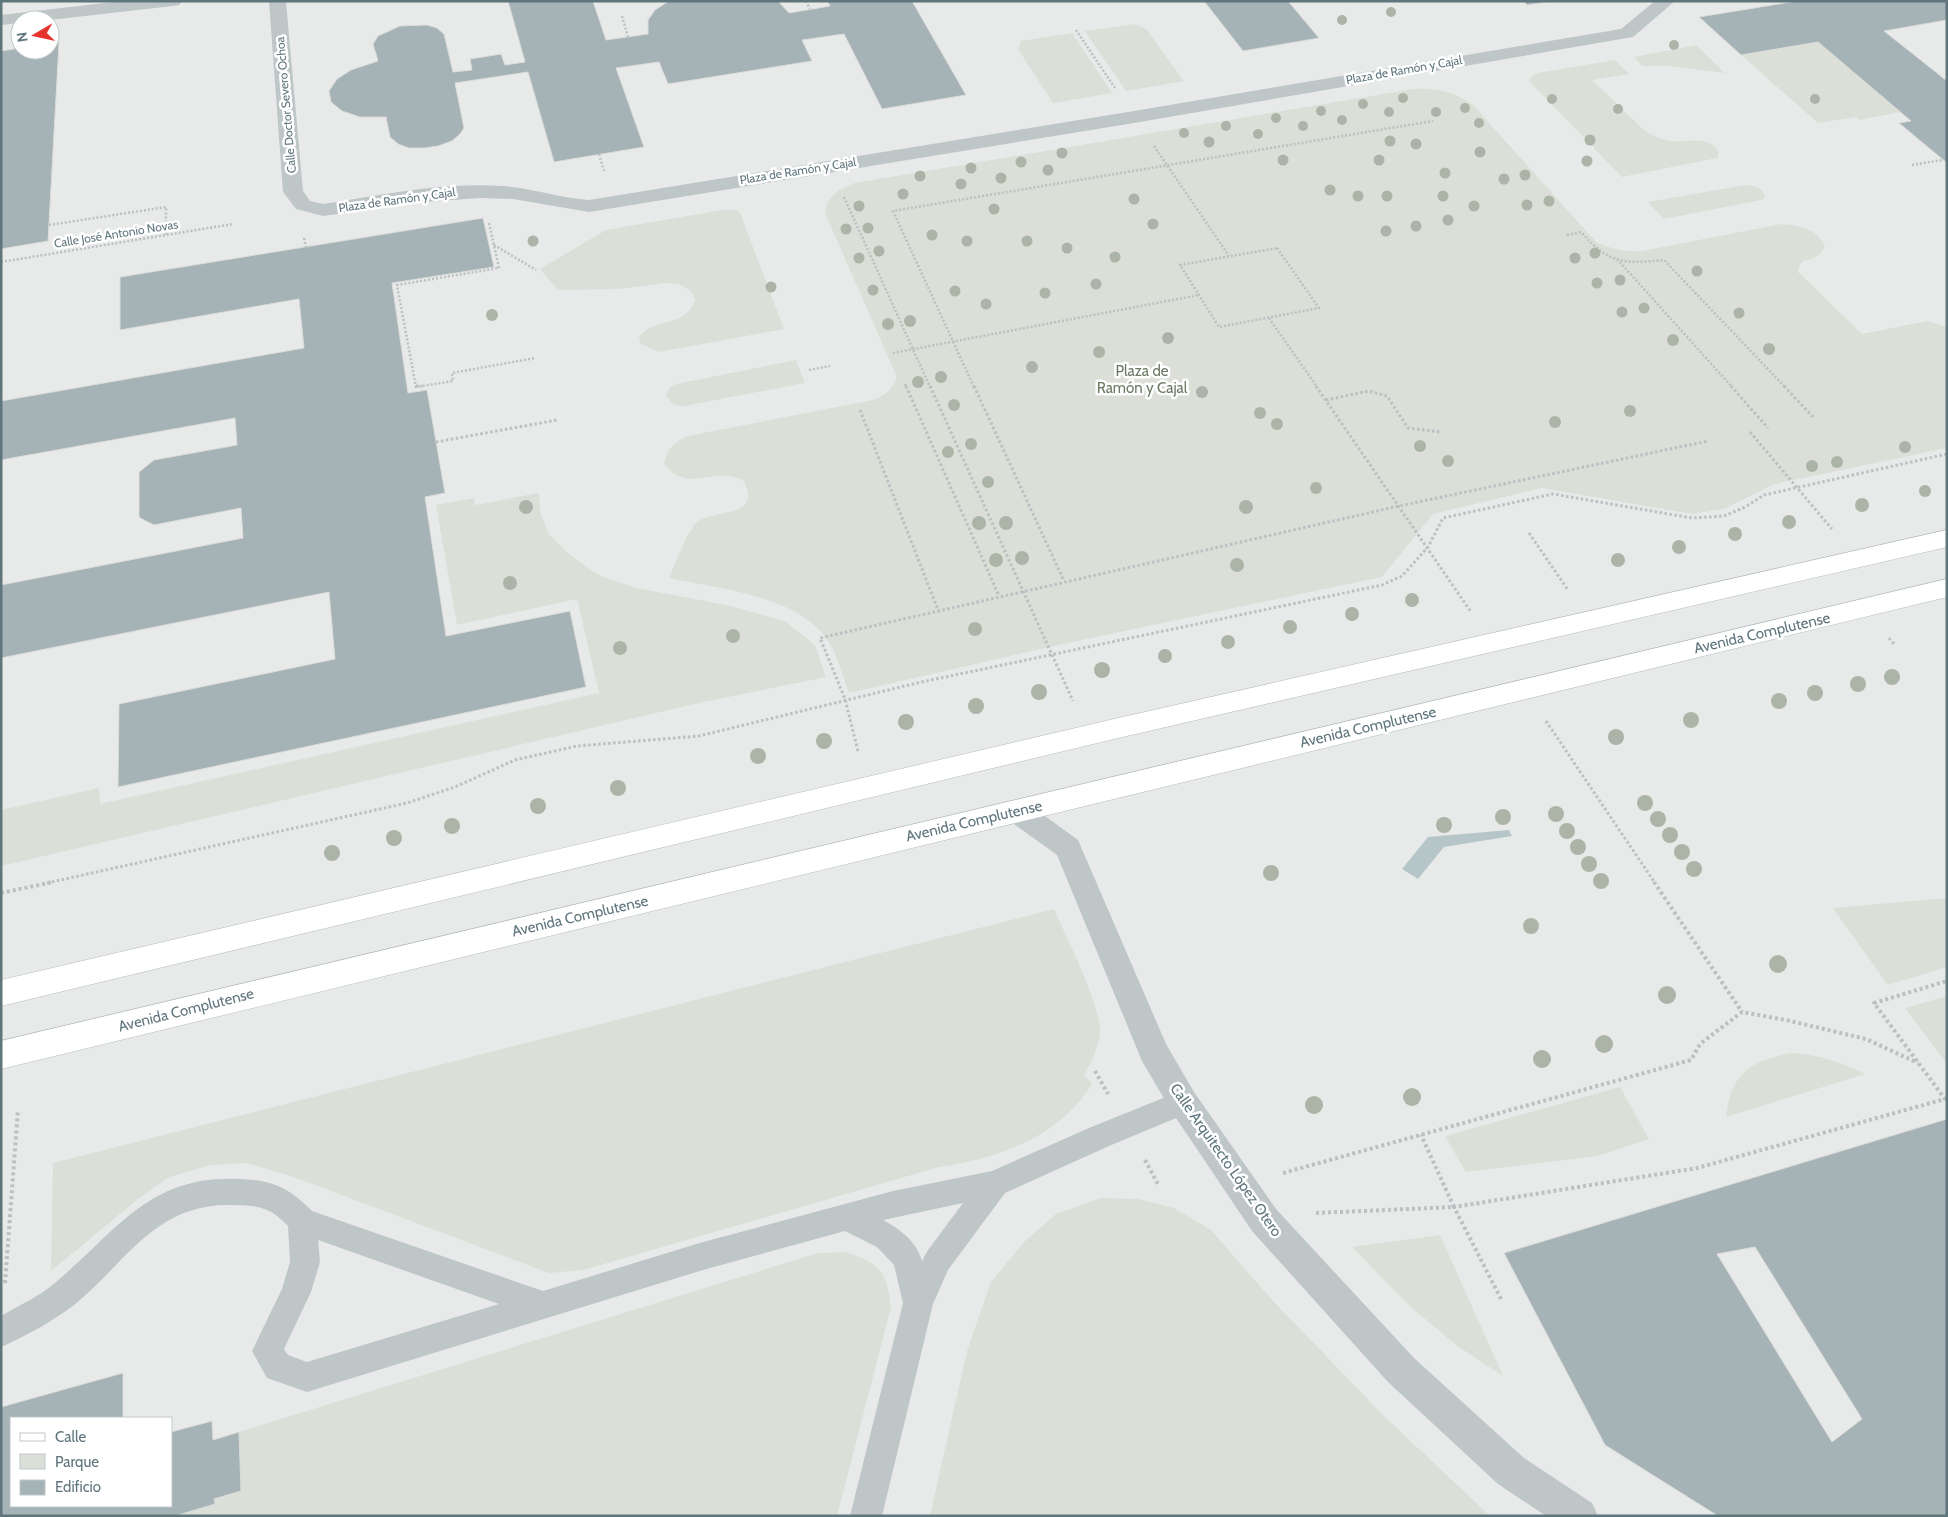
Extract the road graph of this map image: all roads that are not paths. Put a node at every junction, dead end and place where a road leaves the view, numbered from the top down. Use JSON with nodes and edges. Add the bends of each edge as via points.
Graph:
{"nodes":[{"id":1,"x":173,"y":1,"type":"edge"},
{"id":2,"x":1666,"y":1,"type":"edge"},
{"id":3,"x":273,"y":2,"type":"edge"},
{"id":4,"x":1,"y":20,"type":"edge"},
{"id":5,"x":303,"y":204,"type":"joint"},
{"id":6,"x":1947,"y":538,"type":"edge"},
{"id":7,"x":1947,"y":588,"type":"edge"},
{"id":8,"x":1017,"y":811,"type":"junction"},
{"id":9,"x":1,"y":993,"type":"edge"},
{"id":10,"x":1,"y":1055,"type":"edge"},
{"id":11,"x":1183,"y":1102,"type":"junction"},
{"id":12,"x":995,"y":1184,"type":"junction"},
{"id":13,"x":847,"y":1217,"type":"junction"},
{"id":14,"x":302,"y":1221,"type":"junction"},
{"id":15,"x":918,"y":1303,"type":"junction"},
{"id":16,"x":542,"y":1305,"type":"junction"},
{"id":17,"x":2,"y":1332,"type":"edge"},
{"id":18,"x":866,"y":1516,"type":"edge"},
{"id":19,"x":1579,"y":1516,"type":"edge"}],
"edges":[{"from":1,"to":4,"type":"street"},
{"from":2,"to":5,"type":"street","name":"Plaza de Ramón y Cajal","via":[[1627,33],[589,206],[504,192],[458,191],[323,210]]},
{"from":3,"to":5,"type":"street","name":"Calle Doctor Severo Ochoa","via":[[293,192]]},
{"from":6,"to":9,"type":"street","via":[[1114,729]]},
{"from":7,"to":8,"type":"street","name":"Avenida Complutense"},
{"from":8,"to":10,"type":"street","name":"Avenida Complutense"},
{"from":8,"to":11,"type":"street","name":"Calle Arquitecto López Otero","via":[[1068,848],[1153,1051]]},
{"from":11,"to":12,"type":"lane"},
{"from":11,"to":19,"type":"street","name":"Calle Arquitecto López Otero","via":[[1269,1226],[1401,1370],[1511,1471]]},
{"from":12,"to":13,"type":"lane","via":[[893,1204]]},
{"from":12,"to":15,"type":"lane","via":[[938,1260]]},
{"from":13,"to":15,"type":"lane","via":[[887,1237],[907,1258]]},
{"from":13,"to":16,"type":"lane","via":[[702,1256]]},
{"from":14,"to":16,"type":"lane"},
{"from":14,"to":16,"type":"lane","via":[[305,1262],[296,1292],[267,1351],[278,1367],[307,1378]]},
{"from":14,"to":17,"type":"lane","via":[[283,1202],[255,1194],[225,1189],[181,1197],[148,1216],[68,1292]]},
{"from":15,"to":18,"type":"lane"}]}
